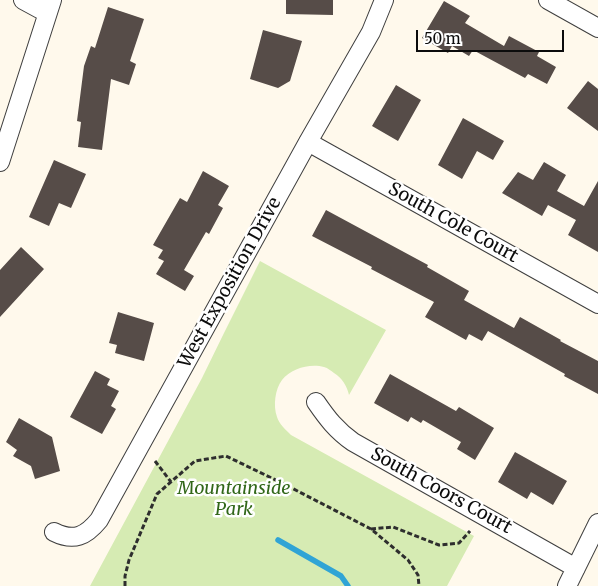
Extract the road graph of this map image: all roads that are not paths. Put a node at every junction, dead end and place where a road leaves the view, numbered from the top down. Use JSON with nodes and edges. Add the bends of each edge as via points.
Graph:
{"nodes":[{"id":1,"x":23,"y":0,"type":"edge"},
{"id":2,"x":384,"y":0,"type":"edge"},
{"id":3,"x":548,"y":0,"type":"edge"},
{"id":4,"x":49,"y":7,"type":"edge"},
{"id":5,"x":598,"y":28,"type":"edge"},
{"id":6,"x":308,"y":142,"type":"junction"},
{"id":7,"x":0,"y":162,"type":"edge"},
{"id":8,"x":598,"y":304,"type":"edge"},
{"id":9,"x":316,"y":402,"type":"dead end"},
{"id":10,"x":598,"y":523,"type":"edge"},
{"id":11,"x":54,"y":532,"type":"dead end"},
{"id":12,"x":576,"y":568,"type":"junction"},
{"id":13,"x":567,"y":586,"type":"edge"}],
"edges":[{"from":1,"to":4,"type":"street"},
{"from":2,"to":6,"type":"street","name":"West Exposition Drive","via":[[371,32]]},
{"from":3,"to":5,"type":"street"},
{"from":4,"to":7,"type":"street"},
{"from":6,"to":8,"type":"street","name":"South Cole Court"},
{"from":6,"to":11,"type":"street","name":"West Exposition Drive","via":[[99,520],[81,536]]},
{"from":9,"to":12,"type":"street","name":"South Coors Court","via":[[341,434],[353,442]]},
{"from":10,"to":12,"type":"street"},
{"from":12,"to":13,"type":"street"}]}
